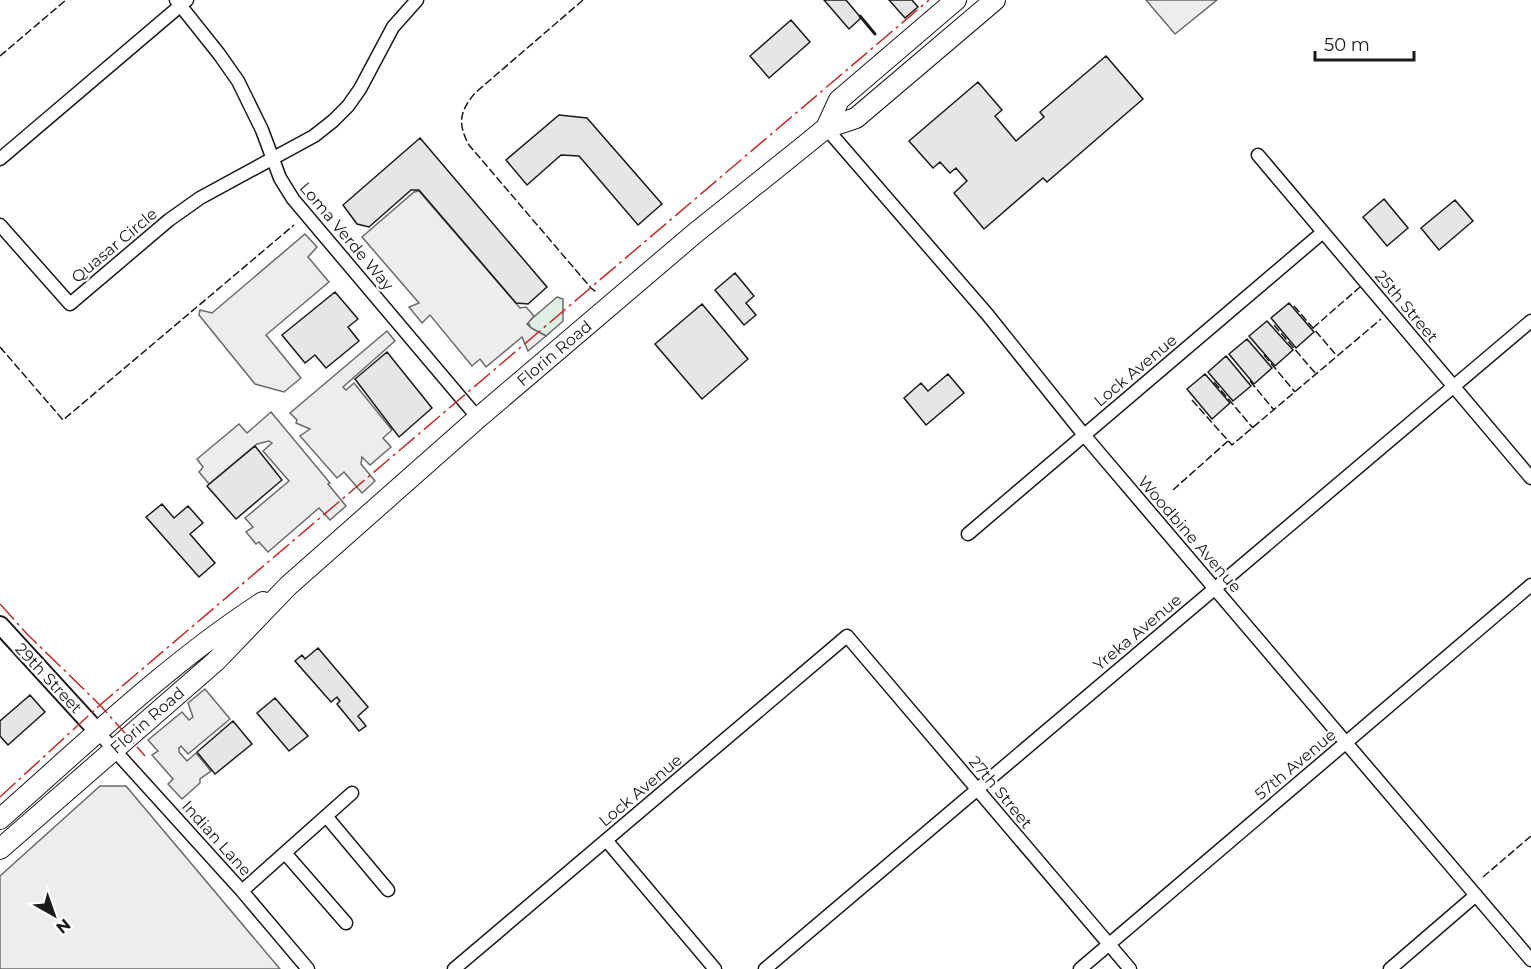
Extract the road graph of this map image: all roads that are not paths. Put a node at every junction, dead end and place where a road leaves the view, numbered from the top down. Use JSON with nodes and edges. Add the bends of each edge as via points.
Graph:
{"nodes":[{"id":1,"x":417,"y":0,"type":"edge"},
{"id":2,"x":956,"y":0,"type":"edge"},
{"id":3,"x":971,"y":0,"type":"edge"},
{"id":4,"x":995,"y":0,"type":"edge"},
{"id":5,"x":181,"y":2,"type":"edge"},
{"id":6,"x":958,"y":31,"type":"junction"},
{"id":7,"x":826,"y":128,"type":"junction"},
{"id":8,"x":1258,"y":155,"type":"dead end"},
{"id":9,"x":271,"y":158,"type":"junction"},
{"id":10,"x":0,"y":159,"type":"edge"},
{"id":11,"x":0,"y":225,"type":"edge"},
{"id":12,"x":1323,"y":232,"type":"junction"},
{"id":13,"x":1531,"y":321,"type":"edge"},
{"id":14,"x":1454,"y":386,"type":"junction"},
{"id":15,"x":478,"y":418,"type":"junction"},
{"id":16,"x":1084,"y":435,"type":"junction"},
{"id":17,"x":1531,"y":478,"type":"edge"},
{"id":18,"x":968,"y":534,"type":"dead end"},
{"id":19,"x":1531,"y":585,"type":"edge"},
{"id":20,"x":288,"y":586,"type":"junction"},
{"id":21,"x":1215,"y":588,"type":"junction"},
{"id":22,"x":0,"y":625,"type":"edge"},
{"id":23,"x":847,"y":636,"type":"joint"},
{"id":24,"x":98,"y":732,"type":"junction"},
{"id":25,"x":1346,"y":742,"type":"junction"},
{"id":26,"x":113,"y":749,"type":"junction"},
{"id":27,"x":977,"y":789,"type":"junction"},
{"id":28,"x":352,"y":793,"type":"dead end"},
{"id":29,"x":326,"y":816,"type":"junction"},
{"id":30,"x":0,"y":819,"type":"edge"},
{"id":31,"x":606,"y":840,"type":"junction"},
{"id":32,"x":0,"y":849,"type":"edge"},
{"id":33,"x":285,"y":853,"type":"junction"},
{"id":34,"x":388,"y":890,"type":"dead end"},
{"id":35,"x":242,"y":891,"type":"junction"},
{"id":36,"x":1476,"y":895,"type":"junction"},
{"id":37,"x":346,"y":924,"type":"dead end"},
{"id":38,"x":1109,"y":945,"type":"junction"},
{"id":39,"x":1531,"y":960,"type":"edge"},
{"id":40,"x":308,"y":969,"type":"edge"},
{"id":41,"x":454,"y":969,"type":"edge"},
{"id":42,"x":715,"y":969,"type":"edge"},
{"id":43,"x":765,"y":969,"type":"edge"},
{"id":44,"x":1080,"y":969,"type":"edge"},
{"id":45,"x":1130,"y":969,"type":"edge"},
{"id":46,"x":1390,"y":969,"type":"edge"}],
"edges":[{"from":1,"to":9,"type":"street","via":[[393,27],[348,106],[314,136]]},
{"from":2,"to":7,"type":"main road","name":"Florin Road","via":[[839,100]]},
{"from":3,"to":6,"type":"main road"},
{"from":4,"to":6,"type":"main road","name":"Florin Road"},
{"from":5,"to":9,"type":"street","name":"Loma Verde Way","via":[[238,81]]},
{"from":5,"to":10,"type":"street"},
{"from":6,"to":7,"type":"main road","name":"Florin Road","via":[[856,118]]},
{"from":7,"to":15,"type":"main road","name":"Florin Road","via":[[694,234]]},
{"from":7,"to":16,"type":"street","name":"Woodbine Avenue","via":[[987,314]]},
{"from":8,"to":12,"type":"street","name":"25th Street"},
{"from":9,"to":11,"type":"street","name":"Quasar Circle","via":[[169,220],[70,303]]},
{"from":9,"to":15,"type":"street","name":"Loma Verde Way","via":[[293,199]]},
{"from":12,"to":14,"type":"street","name":"25th Street"},
{"from":12,"to":16,"type":"street","name":"Lock Avenue"},
{"from":13,"to":14,"type":"street","name":"Yreka Avenue"},
{"from":14,"to":17,"type":"street","name":"25th Street"},
{"from":14,"to":21,"type":"street","name":"Yreka Avenue"},
{"from":15,"to":20,"type":"main road","name":"Florin Road"},
{"from":16,"to":18,"type":"street","name":"Lock Avenue"},
{"from":16,"to":21,"type":"street","name":"Woodbine Avenue"},
{"from":19,"to":25,"type":"street","name":"57th Avenue"},
{"from":20,"to":24,"type":"main road","name":"Florin Road","via":[[219,631]]},
{"from":20,"to":26,"type":"main road","name":"Florin Road","via":[[232,646]]},
{"from":21,"to":25,"type":"street","name":"Woodbine Avenue"},
{"from":21,"to":27,"type":"street","name":"Yreka Avenue"},
{"from":22,"to":24,"type":"street","name":"29th Street"},
{"from":23,"to":27,"type":"street","name":"27th Street"},
{"from":23,"to":31,"type":"street","name":"Lock Avenue"},
{"from":24,"to":26,"type":"street","name":"Indian Lane"},
{"from":24,"to":30,"type":"main road","name":"Florin Road"},
{"from":25,"to":36,"type":"street","name":"Woodbine Avenue"},
{"from":25,"to":38,"type":"street","name":"57th Avenue"},
{"from":26,"to":32,"type":"main road","name":"Florin Road"},
{"from":26,"to":35,"type":"street","name":"Indian Lane"},
{"from":27,"to":38,"type":"street","name":"27th Street"},
{"from":27,"to":43,"type":"street","name":"Yreka Avenue"},
{"from":28,"to":29,"type":"street"},
{"from":29,"to":33,"type":"street"},
{"from":29,"to":34,"type":"street"},
{"from":31,"to":41,"type":"street","name":"Lock Avenue"},
{"from":31,"to":42,"type":"street"},
{"from":33,"to":35,"type":"street"},
{"from":33,"to":37,"type":"street"},
{"from":35,"to":40,"type":"street","name":"Indian Lane"},
{"from":36,"to":39,"type":"street","name":"Woodbine Avenue"},
{"from":36,"to":46,"type":"street"},
{"from":38,"to":44,"type":"street","name":"57th Avenue"},
{"from":38,"to":45,"type":"street","name":"27th Street"}]}
